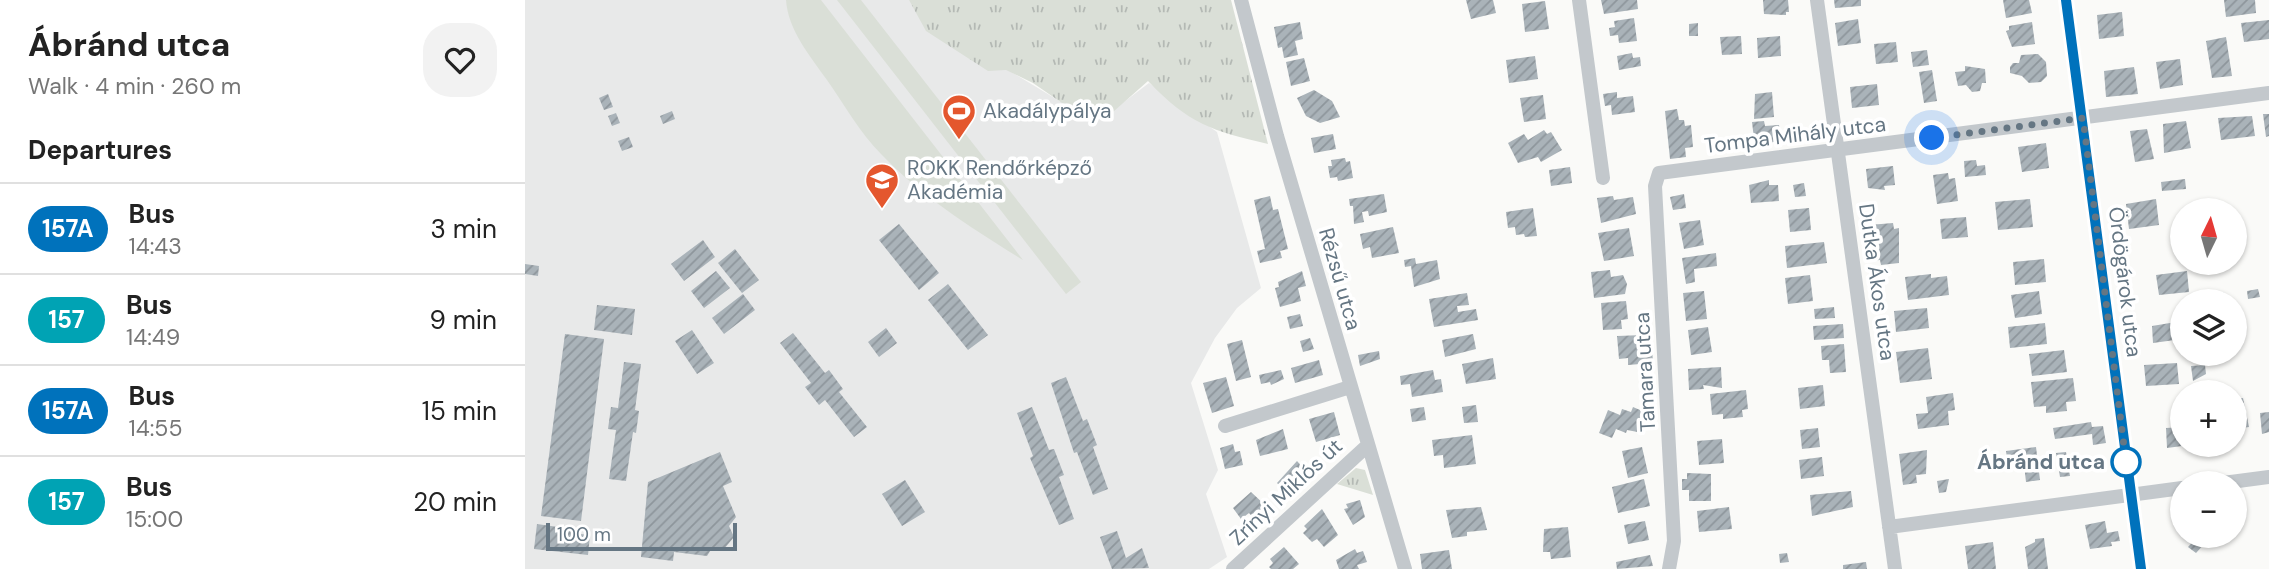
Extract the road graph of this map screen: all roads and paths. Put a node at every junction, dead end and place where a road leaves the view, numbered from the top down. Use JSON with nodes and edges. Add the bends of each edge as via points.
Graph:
{"nodes":[{"id":1,"x":1241,"y":0,"type":"edge"},
{"id":2,"x":1579,"y":0,"type":"edge"},
{"id":3,"x":1817,"y":0,"type":"edge"},
{"id":4,"x":2066,"y":0,"type":"edge"},
{"id":5,"x":2269,"y":93,"type":"edge"},
{"id":6,"x":2083,"y":118,"type":"junction"},
{"id":7,"x":1837,"y":150,"type":"junction"},
{"id":8,"x":1659,"y":173,"type":"joint"},
{"id":9,"x":1602,"y":178,"type":"dead end"},
{"id":10,"x":1350,"y":387,"type":"junction"},
{"id":11,"x":1225,"y":426,"type":"dead end"},
{"id":12,"x":1367,"y":446,"type":"junction"},
{"id":13,"x":2269,"y":477,"type":"edge"},
{"id":14,"x":2247,"y":480,"type":"edge"},
{"id":15,"x":2170,"y":490,"type":"edge"},
{"id":16,"x":2130,"y":495,"type":"junction"},
{"id":17,"x":1889,"y":527,"type":"junction"},
{"id":18,"x":1233,"y":569,"type":"edge"},
{"id":19,"x":1405,"y":569,"type":"edge"},
{"id":20,"x":1669,"y":569,"type":"edge"},
{"id":21,"x":1895,"y":569,"type":"edge"},
{"id":22,"x":2141,"y":569,"type":"edge"}],
"edges":[{"from":1,"to":10,"type":"street","name":"Rézsű utca"},
{"from":2,"to":9,"type":"street"},
{"from":3,"to":7,"type":"street","name":"Dutka Ákos utca"},
{"from":4,"to":6,"type":"street","name":"Ördögárok utca"},
{"from":5,"to":6,"type":"street","name":"Tompa Mihály utca"},
{"from":6,"to":7,"type":"street","name":"Tompa Mihály utca"},
{"from":6,"to":16,"type":"street","name":"Ördögárok utca"},
{"from":7,"to":8,"type":"street","name":"Tompa Mihály utca"},
{"from":7,"to":17,"type":"street","name":"Dutka Ákos utca"},
{"from":8,"to":20,"type":"street","name":"Tamara utca","via":[[1655,186],[1674,541]]},
{"from":10,"to":11,"type":"street"},
{"from":10,"to":12,"type":"street","name":"Rézsű utca"},
{"from":12,"to":18,"type":"street","name":"Zrínyi Miklós út"},
{"from":12,"to":19,"type":"street","name":"Rézsű utca"},
{"from":13,"to":14,"type":"street"},
{"from":15,"to":16,"type":"street"},
{"from":16,"to":17,"type":"street"},
{"from":16,"to":22,"type":"street","name":"Ördögárok utca"},
{"from":17,"to":21,"type":"street","name":"Dutka Ákos utca"}]}
